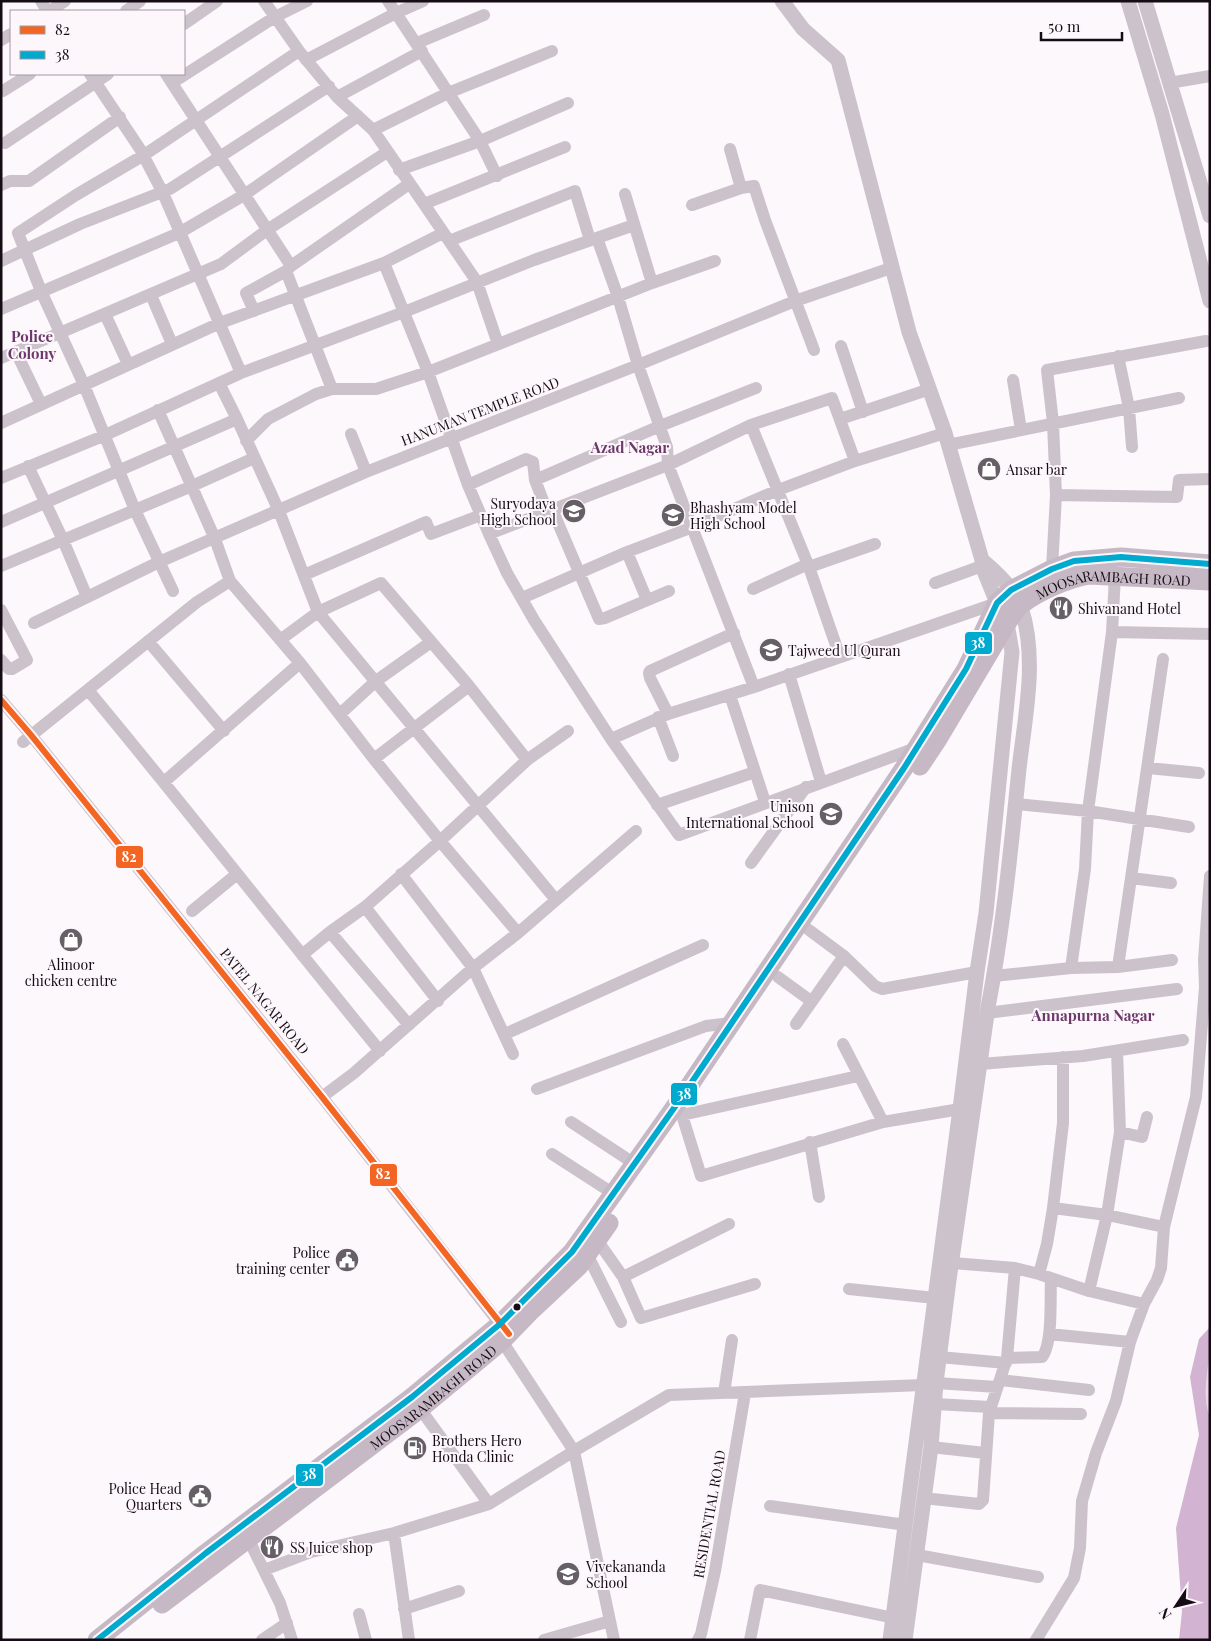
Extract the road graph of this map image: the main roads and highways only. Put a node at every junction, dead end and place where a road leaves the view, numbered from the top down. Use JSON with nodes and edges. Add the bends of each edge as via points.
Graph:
{"nodes":[{"id":1,"x":1210,"y":564,"type":"edge"},
{"id":2,"x":1210,"y":581,"type":"edge"},
{"id":3,"x":1016,"y":598,"type":"junction"},
{"id":4,"x":504,"y":1333,"type":"junction"},
{"id":5,"x":245,"y":1533,"type":"junction"},
{"id":6,"x":97,"y":1640,"type":"edge"},
{"id":7,"x":115,"y":1640,"type":"edge"}],
"edges":[{"from":1,"to":3,"type":"main road","name":"MOOSARAMBAGH ROAD","via":[[1121,557],[1074,561],[1052,569]]},
{"from":2,"to":3,"type":"main road","name":"MOOSARAMBAGH ROAD","via":[[1089,575]]},
{"from":3,"to":4,"type":"main road","name":"MOOSARAMBAGH ROAD","via":[[1007,623],[938,739],[579,1266]]},
{"from":3,"to":4,"type":"main road","name":"MOOSARAMBAGH ROAD","via":[[996,603],[966,668],[916,748],[731,1024],[572,1252]]},
{"from":4,"to":5,"type":"main road","name":"MOOSARAMBAGH ROAD"},
{"from":5,"to":6,"type":"main road","name":"MOOSARAMBAGH ROAD"},
{"from":5,"to":7,"type":"main road","name":"MOOSARAMBAGH ROAD"}]}
